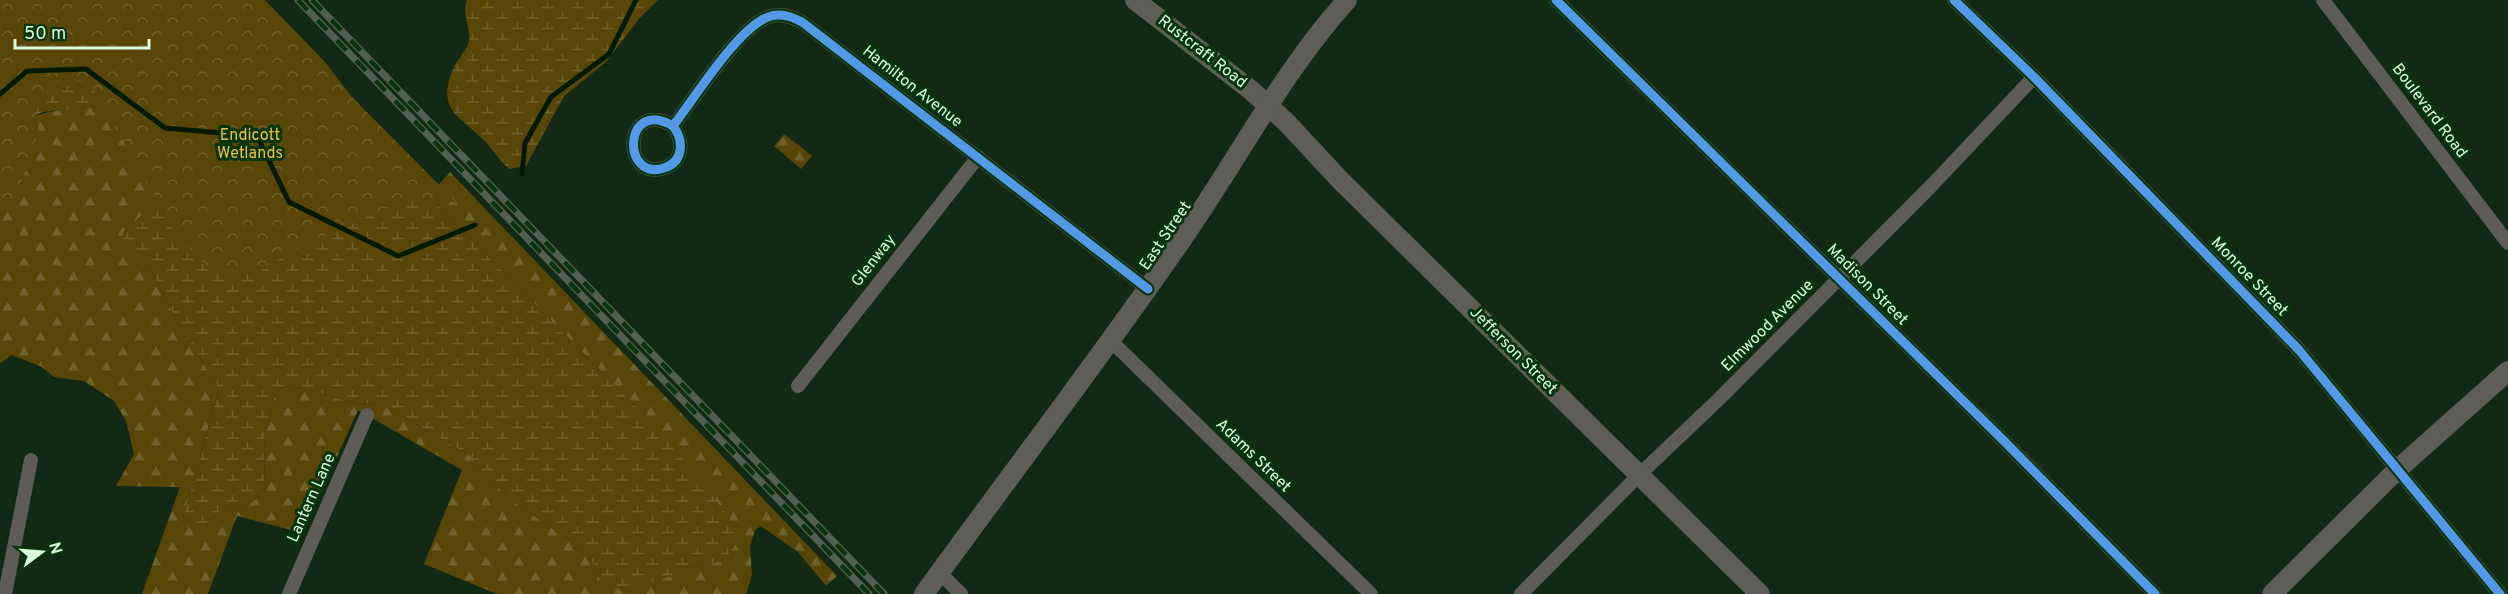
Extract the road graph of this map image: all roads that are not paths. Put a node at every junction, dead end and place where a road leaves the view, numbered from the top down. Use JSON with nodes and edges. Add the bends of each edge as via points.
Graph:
{"nodes":[{"id":1,"x":1135,"y":0,"type":"edge"},
{"id":2,"x":1347,"y":0,"type":"edge"},
{"id":3,"x":1556,"y":0,"type":"edge"},
{"id":4,"x":1954,"y":0,"type":"edge"},
{"id":5,"x":2323,"y":0,"type":"edge"},
{"id":6,"x":2034,"y":77,"type":"junction"},
{"id":7,"x":1269,"y":106,"type":"junction"},
{"id":8,"x":673,"y":126,"type":"dead end"},
{"id":9,"x":978,"y":157,"type":"junction"},
{"id":10,"x":2508,"y":243,"type":"edge"},
{"id":11,"x":1839,"y":278,"type":"junction"},
{"id":12,"x":1148,"y":289,"type":"junction"},
{"id":13,"x":1111,"y":341,"type":"junction"},
{"id":14,"x":2508,"y":371,"type":"edge"},
{"id":15,"x":798,"y":387,"type":"dead end"},
{"id":16,"x":367,"y":415,"type":"dead end"},
{"id":17,"x":31,"y":460,"type":"dead end"},
{"id":18,"x":2398,"y":469,"type":"junction"},
{"id":19,"x":1639,"y":475,"type":"junction"},
{"id":20,"x":940,"y":573,"type":"junction"},
{"id":21,"x":5,"y":594,"type":"edge"},
{"id":22,"x":289,"y":594,"type":"edge"},
{"id":23,"x":924,"y":594,"type":"edge"},
{"id":24,"x":961,"y":594,"type":"edge"},
{"id":25,"x":1371,"y":594,"type":"edge"},
{"id":26,"x":1521,"y":594,"type":"edge"},
{"id":27,"x":1760,"y":594,"type":"edge"},
{"id":28,"x":2155,"y":594,"type":"edge"},
{"id":29,"x":2272,"y":594,"type":"edge"},
{"id":30,"x":2500,"y":594,"type":"edge"}],
"edges":[{"from":1,"to":7,"type":"street","name":"Rustcraft Road"},
{"from":2,"to":7,"type":"street","name":"East Street","via":[[1312,42]]},
{"from":3,"to":11,"type":"street","name":"Madison Street"},
{"from":4,"to":6,"type":"street","name":"Monroe Street"},
{"from":5,"to":10,"type":"street","name":"Boulevard Road"},
{"from":6,"to":11,"type":"street","name":"Elmwood Avenue"},
{"from":6,"to":18,"type":"street","name":"Monroe Street","via":[[2299,350]]},
{"from":7,"to":12,"type":"street","name":"East Street"},
{"from":7,"to":19,"type":"street","name":"Jefferson Street"},
{"from":8,"to":9,"type":"street","name":"Hamilton Avenue","via":[[749,27],[773,15],[790,16]]},
{"from":9,"to":12,"type":"street","name":"Hamilton Avenue"},
{"from":9,"to":15,"type":"street","name":"Glenway"},
{"from":11,"to":19,"type":"street","name":"Elmwood Avenue"},
{"from":11,"to":28,"type":"street","name":"Madison Street"},
{"from":12,"to":13,"type":"street","name":"East Street"},
{"from":13,"to":20,"type":"street","name":"East Street"},
{"from":13,"to":25,"type":"street","name":"Adams Street"},
{"from":14,"to":18,"type":"street"},
{"from":16,"to":22,"type":"street","name":"Lantern Lane"},
{"from":17,"to":21,"type":"street"},
{"from":18,"to":29,"type":"street"},
{"from":18,"to":30,"type":"street","name":"Monroe Street"},
{"from":19,"to":26,"type":"street","name":"Elmwood Avenue"},
{"from":19,"to":27,"type":"street","name":"Jefferson Street"},
{"from":20,"to":23,"type":"street","name":"East Street"},
{"from":20,"to":24,"type":"street"}]}
